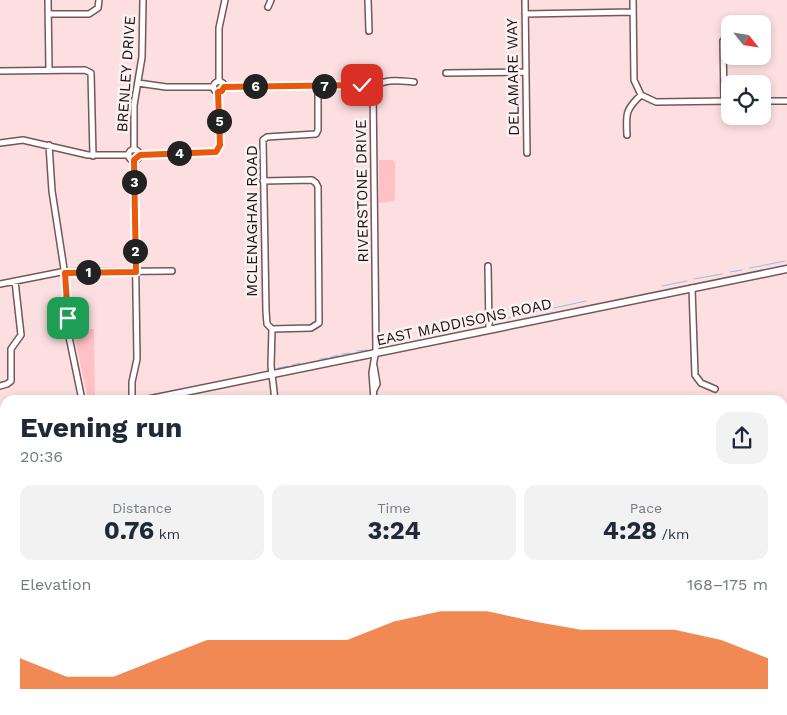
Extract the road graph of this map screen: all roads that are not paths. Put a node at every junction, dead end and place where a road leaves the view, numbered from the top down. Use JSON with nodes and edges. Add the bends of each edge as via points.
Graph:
{"nodes":[{"id":1,"x":48,"y":0,"type":"edge"},
{"id":2,"x":99,"y":0,"type":"edge"},
{"id":3,"x":143,"y":0,"type":"edge"},
{"id":4,"x":225,"y":0,"type":"edge"},
{"id":5,"x":271,"y":0,"type":"edge"},
{"id":6,"x":368,"y":0,"type":"edge"},
{"id":7,"x":525,"y":0,"type":"edge"},
{"id":8,"x":633,"y":0,"type":"edge"},
{"id":9,"x":268,"y":7,"type":"dead end"},
{"id":10,"x":633,"y":12,"type":"junction"},
{"id":11,"x":49,"y":14,"type":"junction"},
{"id":12,"x":525,"y":14,"type":"junction"},
{"id":13,"x":369,"y":31,"type":"dead end"},
{"id":14,"x":49,"y":70,"type":"junction"},
{"id":15,"x":0,"y":71,"type":"edge"},
{"id":16,"x":525,"y":72,"type":"junction"},
{"id":17,"x":446,"y":73,"type":"dead end"},
{"id":18,"x":218,"y":81,"type":"junction"},
{"id":19,"x":414,"y":82,"type":"dead end"},
{"id":20,"x":138,"y":83,"type":"junction"},
{"id":21,"x":318,"y":86,"type":"junction"},
{"id":22,"x":213,"y":87,"type":"junction"},
{"id":23,"x":224,"y":87,"type":"junction"},
{"id":24,"x":372,"y":88,"type":"junction"},
{"id":25,"x":218,"y":92,"type":"junction"},
{"id":26,"x":641,"y":95,"type":"junction"},
{"id":27,"x":787,"y":100,"type":"edge"},
{"id":28,"x":721,"y":101,"type":"edge"},
{"id":29,"x":771,"y":101,"type":"edge"},
{"id":30,"x":627,"y":135,"type":"dead end"},
{"id":31,"x":0,"y":143,"type":"edge"},
{"id":32,"x":49,"y":145,"type":"junction"},
{"id":33,"x":134,"y":150,"type":"junction"},
{"id":34,"x":527,"y":153,"type":"dead end"},
{"id":35,"x":129,"y":155,"type":"junction"},
{"id":36,"x":140,"y":155,"type":"junction"},
{"id":37,"x":93,"y":156,"type":"junction"},
{"id":38,"x":134,"y":160,"type":"junction"},
{"id":39,"x":263,"y":181,"type":"junction"},
{"id":40,"x":488,"y":266,"type":"dead end"},
{"id":41,"x":787,"y":269,"type":"edge"},
{"id":42,"x":172,"y":271,"type":"dead end"},
{"id":43,"x":136,"y":272,"type":"junction"},
{"id":44,"x":65,"y":273,"type":"junction"},
{"id":45,"x":14,"y":281,"type":"junction"},
{"id":46,"x":0,"y":284,"type":"edge"},
{"id":47,"x":692,"y":288,"type":"junction"},
{"id":48,"x":272,"y":329,"type":"junction"},
{"id":49,"x":490,"y":330,"type":"junction"},
{"id":50,"x":375,"y":353,"type":"junction"},
{"id":51,"x":272,"y":374,"type":"junction"},
{"id":52,"x":0,"y":386,"type":"edge"},
{"id":53,"x":715,"y":389,"type":"dead end"},
{"id":54,"x":81,"y":395,"type":"edge"},
{"id":55,"x":132,"y":395,"type":"edge"},
{"id":56,"x":183,"y":395,"type":"edge"},
{"id":57,"x":274,"y":395,"type":"edge"},
{"id":58,"x":374,"y":395,"type":"edge"}],
"edges":[{"from":1,"to":11,"type":"street"},
{"from":2,"to":11,"type":"street","via":[[98,8],[92,13]]},
{"from":3,"to":20,"type":"street","name":"BRENLEY DRIVE"},
{"from":4,"to":18,"type":"street","via":[[219,28]]},
{"from":5,"to":9,"type":"street"},
{"from":6,"to":13,"type":"street"},
{"from":7,"to":12,"type":"street","name":"DELAMARE WAY"},
{"from":8,"to":10,"type":"street"},
{"from":10,"to":12,"type":"street"},
{"from":10,"to":26,"type":"street","via":[[634,80]]},
{"from":11,"to":14,"type":"street"},
{"from":12,"to":16,"type":"street","name":"DELAMARE WAY"},
{"from":14,"to":15,"type":"street"},
{"from":14,"to":37,"type":"street","via":[[85,70],[92,75]]},
{"from":16,"to":17,"type":"street"},
{"from":16,"to":34,"type":"street","name":"DELAMARE WAY"},
{"from":18,"to":22,"type":"street"},
{"from":18,"to":23,"type":"street"},
{"from":19,"to":24,"type":"street","via":[[388,82]]},
{"from":20,"to":22,"type":"street","via":[[166,87]]},
{"from":20,"to":33,"type":"street","name":"BRENLEY DRIVE","via":[[134,105]]},
{"from":21,"to":23,"type":"street"},
{"from":21,"to":24,"type":"street","via":[[367,85]]},
{"from":21,"to":39,"type":"street","name":"MCLENAGHAN ROAD","via":[[318,133],[264,139]]},
{"from":22,"to":25,"type":"street"},
{"from":23,"to":25,"type":"street"},
{"from":24,"to":50,"type":"street","name":"RIVERSTONE DRIVE"},
{"from":25,"to":36,"type":"street","via":[[220,145],[216,152]]},
{"from":26,"to":28,"type":"street","via":[[656,102]]},
{"from":26,"to":30,"type":"street","via":[[626,113]]},
{"from":27,"to":29,"type":"street"},
{"from":31,"to":32,"type":"street","via":[[23,140]]},
{"from":32,"to":37,"type":"street"},
{"from":32,"to":44,"type":"street","via":[[51,184]]},
{"from":33,"to":35,"type":"street"},
{"from":33,"to":36,"type":"street"},
{"from":35,"to":37,"type":"street"},
{"from":35,"to":38,"type":"street"},
{"from":36,"to":38,"type":"street"},
{"from":38,"to":43,"type":"street"},
{"from":39,"to":48,"type":"street","name":"MCLENAGHAN ROAD","via":[[266,311]]},
{"from":39,"to":48,"type":"street","via":[[312,180],[318,187],[319,323],[312,328]]},
{"from":40,"to":49,"type":"street"},
{"from":41,"to":47,"type":"street","name":"EAST MADDISONS ROAD"},
{"from":42,"to":43,"type":"street"},
{"from":43,"to":44,"type":"street"},
{"from":43,"to":55,"type":"street","via":[[137,359]]},
{"from":44,"to":45,"type":"street"},
{"from":44,"to":54,"type":"street","via":[[68,332]]},
{"from":45,"to":46,"type":"street"},
{"from":45,"to":52,"type":"street","via":[[21,335],[11,349],[11,381]]},
{"from":47,"to":49,"type":"street","name":"EAST MADDISONS ROAD"},
{"from":47,"to":53,"type":"street","via":[[695,375],[698,382]]},
{"from":48,"to":51,"type":"street","name":"MCLENAGHAN ROAD"},
{"from":49,"to":50,"type":"street","name":"EAST MADDISONS ROAD"},
{"from":50,"to":51,"type":"street","name":"EAST MADDISONS ROAD"},
{"from":50,"to":58,"type":"street","name":"RIVERSTONE DRIVE"},
{"from":51,"to":56,"type":"street","name":"EAST MADDISONS ROAD"},
{"from":51,"to":57,"type":"street","name":"MCLENAGHAN ROAD"}]}
